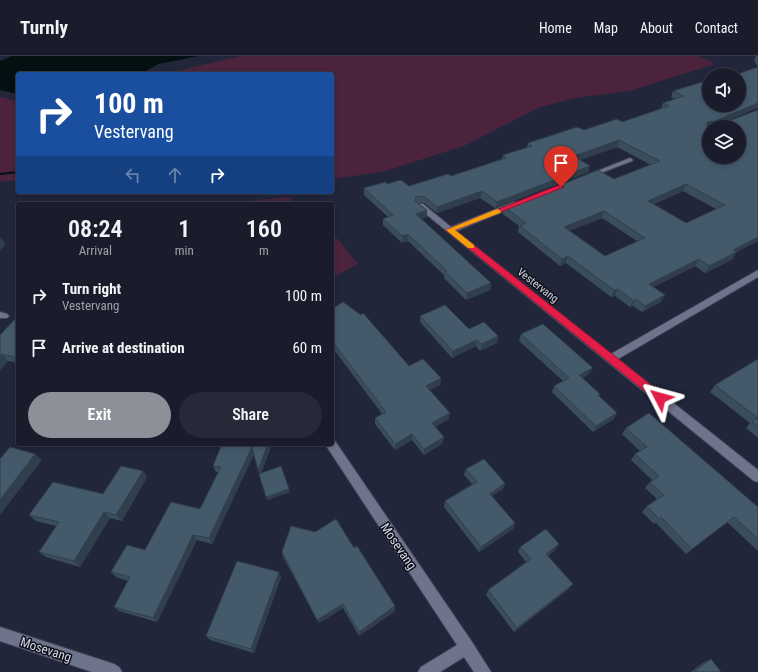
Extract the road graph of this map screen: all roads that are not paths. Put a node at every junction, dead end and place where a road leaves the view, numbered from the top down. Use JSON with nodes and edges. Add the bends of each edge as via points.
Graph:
{"nodes":[{"id":1,"x":630,"y":160,"type":"dead end"},
{"id":2,"x":580,"y":179,"type":"edge"},
{"id":3,"x":522,"y":202,"type":"edge"},
{"id":4,"x":420,"y":206,"type":"edge"},
{"id":5,"x":450,"y":230,"type":"junction"},
{"id":6,"x":758,"y":273,"type":"edge"},
{"id":7,"x":612,"y":358,"type":"junction"},
{"id":8,"x":332,"y":446,"type":"edge"},
{"id":9,"x":758,"y":477,"type":"edge"},
{"id":10,"x":0,"y":634,"type":"edge"},
{"id":11,"x":467,"y":647,"type":"junction"},
{"id":12,"x":114,"y":672,"type":"edge"},
{"id":13,"x":426,"y":672,"type":"edge"},
{"id":14,"x":483,"y":672,"type":"edge"}],
"edges":[{"from":1,"to":2,"type":"street"},
{"from":3,"to":5,"type":"street"},
{"from":4,"to":5,"type":"street","name":"Vestervang"},
{"from":5,"to":7,"type":"street","name":"Vestervang"},
{"from":6,"to":7,"type":"street"},
{"from":7,"to":9,"type":"street","name":"Vestervang"},
{"from":8,"to":11,"type":"street","name":"Mosevang"},
{"from":10,"to":12,"type":"street","name":"Mosevang"},
{"from":11,"to":13,"type":"street"},
{"from":11,"to":14,"type":"street","name":"Mosevang"}]}
